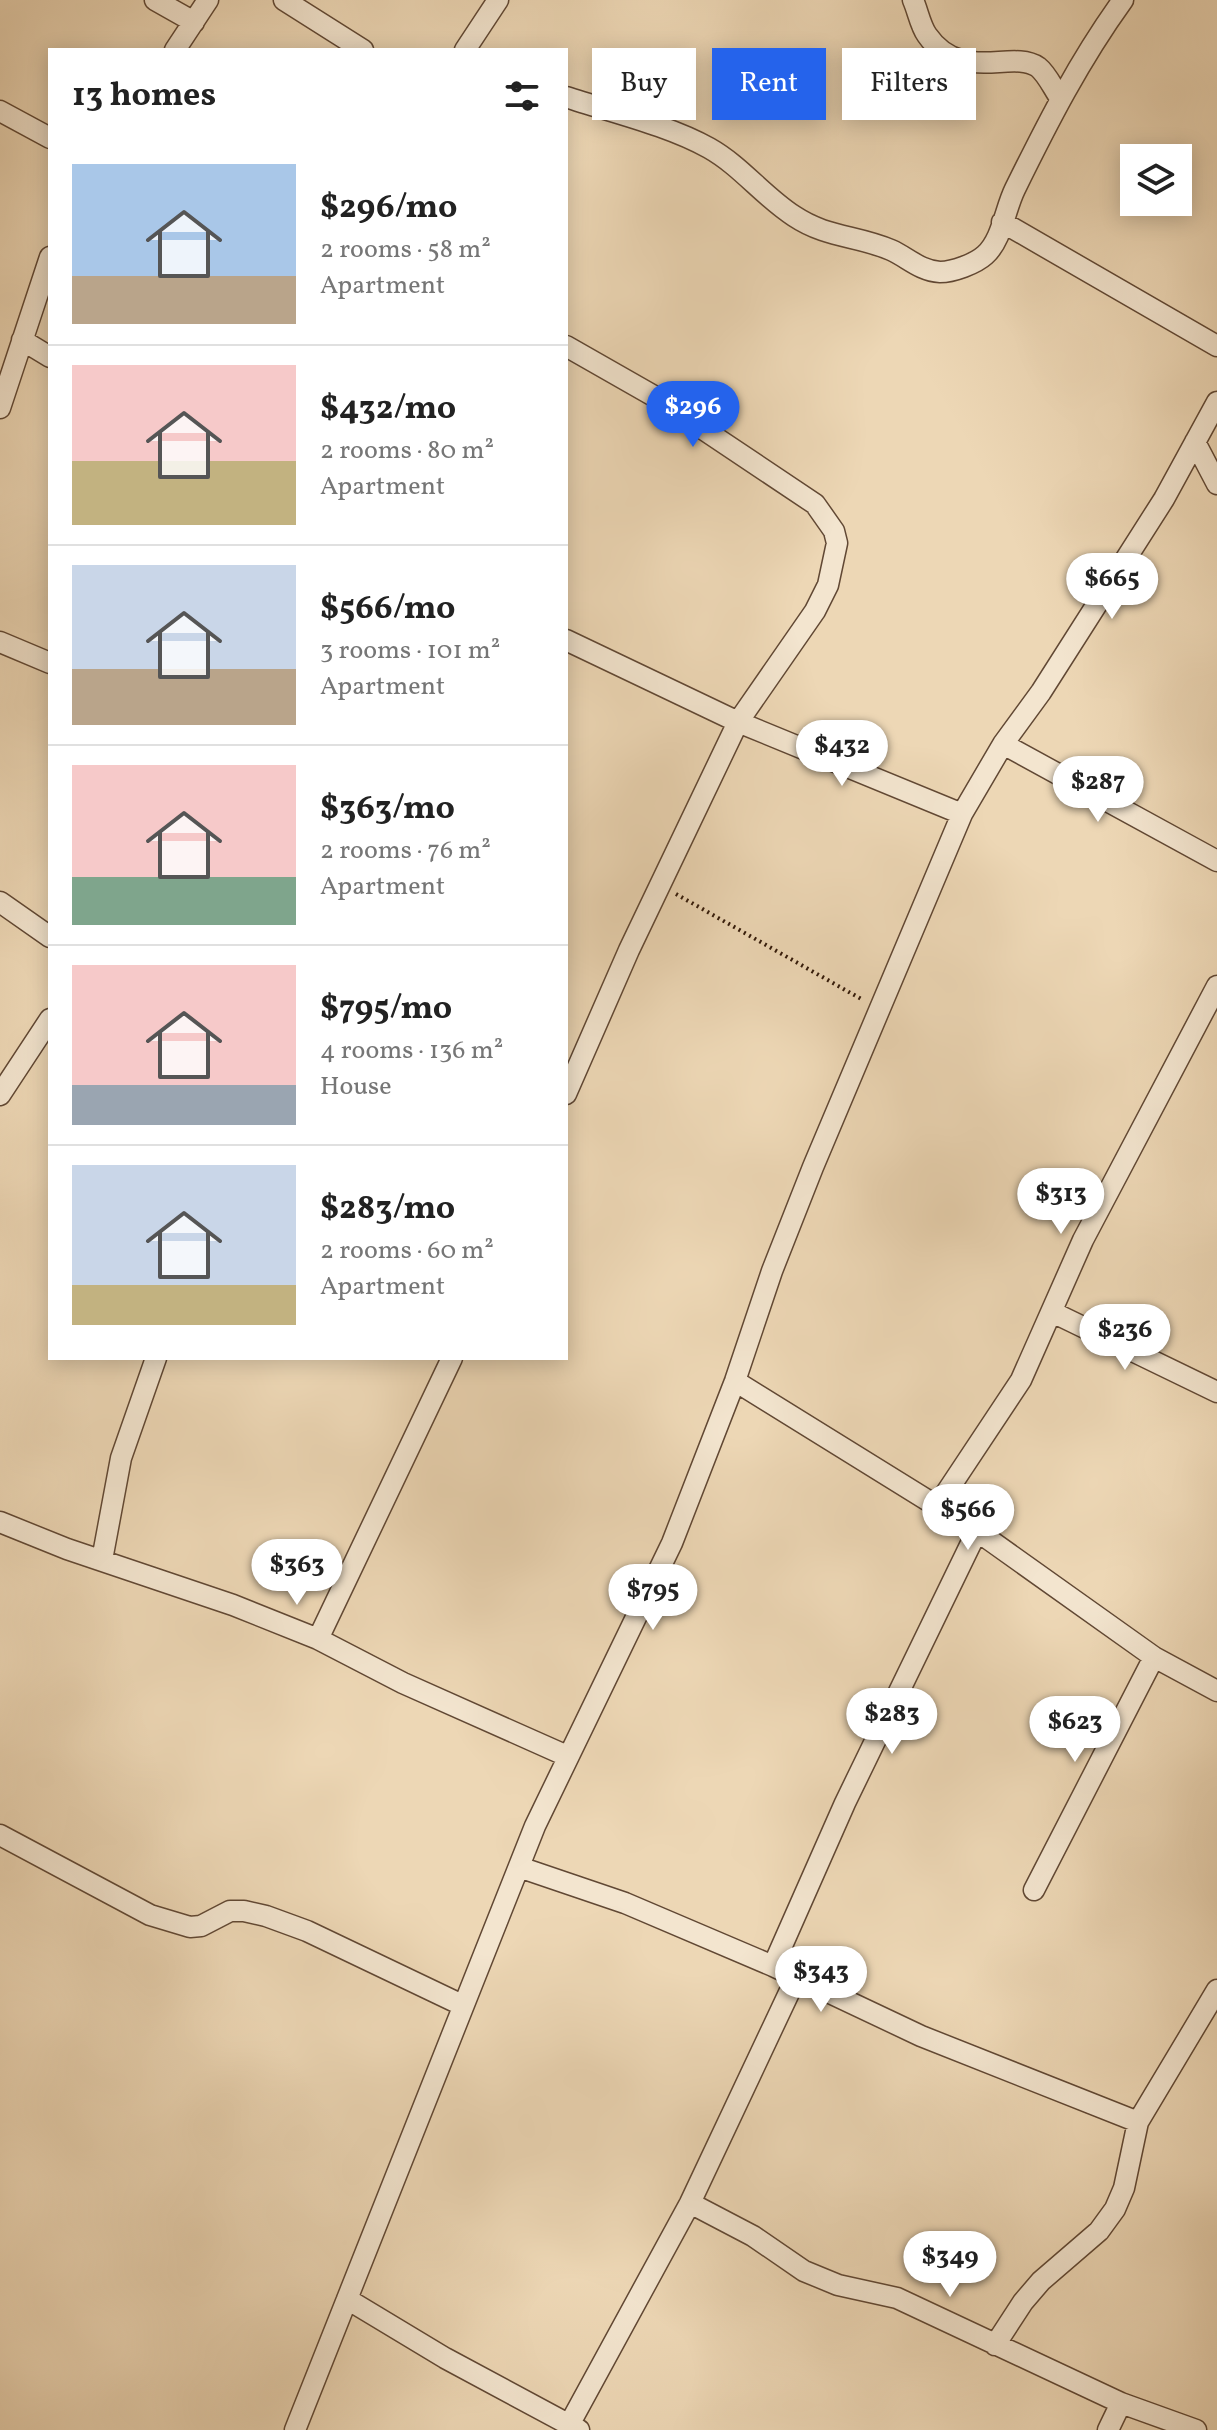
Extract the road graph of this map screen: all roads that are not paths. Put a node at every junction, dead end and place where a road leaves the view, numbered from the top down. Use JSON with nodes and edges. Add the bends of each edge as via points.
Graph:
{"nodes":[{"id":1,"x":155,"y":0,"type":"edge"},
{"id":2,"x":208,"y":0,"type":"edge"},
{"id":3,"x":284,"y":0,"type":"edge"},
{"id":4,"x":498,"y":0,"type":"edge"},
{"id":5,"x":913,"y":0,"type":"edge"},
{"id":6,"x":1123,"y":0,"type":"edge"},
{"id":7,"x":194,"y":22,"type":"junction"},
{"id":8,"x":176,"y":48,"type":"edge"},
{"id":9,"x":360,"y":48,"type":"edge"},
{"id":10,"x":466,"y":48,"type":"edge"},
{"id":11,"x":568,"y":98,"type":"edge"},
{"id":12,"x":1060,"y":98,"type":"junction"},
{"id":13,"x":0,"y":111,"type":"edge"},
{"id":14,"x":48,"y":137,"type":"edge"},
{"id":15,"x":1002,"y":222,"type":"junction"},
{"id":16,"x":48,"y":263,"type":"edge"},
{"id":17,"x":22,"y":340,"type":"junction"},
{"id":18,"x":1217,"y":346,"type":"edge"},
{"id":19,"x":568,"y":347,"type":"edge"},
{"id":20,"x":48,"y":356,"type":"edge"},
{"id":21,"x":1217,"y":402,"type":"edge"},
{"id":22,"x":0,"y":408,"type":"edge"},
{"id":23,"x":1195,"y":442,"type":"junction"},
{"id":24,"x":1217,"y":484,"type":"edge"},
{"id":25,"x":568,"y":641,"type":"edge"},
{"id":26,"x":0,"y":642,"type":"edge"},
{"id":27,"x":48,"y":662,"type":"edge"},
{"id":28,"x":738,"y":722,"type":"junction"},
{"id":29,"x":1003,"y":744,"type":"junction"},
{"id":30,"x":962,"y":814,"type":"junction"},
{"id":31,"x":1217,"y":861,"type":"edge"},
{"id":32,"x":0,"y":902,"type":"edge"},
{"id":33,"x":48,"y":936,"type":"edge"},
{"id":34,"x":1217,"y":986,"type":"edge"},
{"id":35,"x":48,"y":1022,"type":"edge"},
{"id":36,"x":568,"y":1090,"type":"edge"},
{"id":37,"x":0,"y":1095,"type":"edge"},
{"id":38,"x":1052,"y":1312,"type":"junction"},
{"id":39,"x":155,"y":1360,"type":"edge"},
{"id":40,"x":451,"y":1360,"type":"edge"},
{"id":41,"x":735,"y":1381,"type":"junction"},
{"id":42,"x":1217,"y":1392,"type":"edge"},
{"id":43,"x":938,"y":1505,"type":"junction"},
{"id":44,"x":0,"y":1522,"type":"edge"},
{"id":45,"x":977,"y":1531,"type":"junction"},
{"id":46,"x":102,"y":1560,"type":"junction"},
{"id":47,"x":318,"y":1639,"type":"junction"},
{"id":48,"x":1154,"y":1657,"type":"junction"},
{"id":49,"x":1217,"y":1691,"type":"edge"},
{"id":50,"x":567,"y":1756,"type":"junction"},
{"id":51,"x":0,"y":1835,"type":"edge"},
{"id":52,"x":519,"y":1867,"type":"junction"},
{"id":53,"x":1034,"y":1890,"type":"dead end"},
{"id":54,"x":773,"y":1966,"type":"junction"},
{"id":55,"x":796,"y":1978,"type":"junction"},
{"id":56,"x":1217,"y":1990,"type":"edge"},
{"id":57,"x":462,"y":2005,"type":"junction"},
{"id":58,"x":1138,"y":2122,"type":"junction"},
{"id":59,"x":690,"y":2203,"type":"junction"},
{"id":60,"x":347,"y":2299,"type":"junction"},
{"id":61,"x":995,"y":2345,"type":"junction"},
{"id":62,"x":1121,"y":2403,"type":"junction"},
{"id":63,"x":574,"y":2428,"type":"edge"},
{"id":64,"x":295,"y":2430,"type":"edge"},
{"id":65,"x":1108,"y":2430,"type":"edge"},
{"id":66,"x":1196,"y":2430,"type":"edge"}],
"edges":[{"from":1,"to":7,"type":"street"},
{"from":2,"to":7,"type":"street"},
{"from":3,"to":9,"type":"street"},
{"from":4,"to":10,"type":"street"},
{"from":5,"to":12,"type":"street","via":[[928,37],[946,52],[977,64],[1032,65]]},
{"from":6,"to":12,"type":"street"},
{"from":7,"to":8,"type":"street"},
{"from":11,"to":15,"type":"street","via":[[707,146],[793,216],[823,233],[892,250],[913,265],[939,272],[959,269],[985,255]]},
{"from":12,"to":15,"type":"street"},
{"from":13,"to":14,"type":"street"},
{"from":15,"to":18,"type":"street"},
{"from":16,"to":17,"type":"street"},
{"from":17,"to":20,"type":"street"},
{"from":17,"to":22,"type":"street"},
{"from":19,"to":28,"type":"street","via":[[652,395],[815,504],[834,531],[836,556],[815,611]]},
{"from":21,"to":23,"type":"street"},
{"from":23,"to":24,"type":"street"},
{"from":23,"to":29,"type":"street","via":[[1103,595]]},
{"from":25,"to":28,"type":"street"},
{"from":26,"to":27,"type":"street"},
{"from":28,"to":30,"type":"street"},
{"from":28,"to":36,"type":"street"},
{"from":29,"to":30,"type":"street"},
{"from":29,"to":31,"type":"street"},
{"from":30,"to":41,"type":"street","via":[[877,1008],[772,1271]]},
{"from":32,"to":33,"type":"street"},
{"from":34,"to":38,"type":"street","via":[[1083,1240]]},
{"from":35,"to":37,"type":"street"},
{"from":38,"to":42,"type":"street"},
{"from":38,"to":43,"type":"street","via":[[1021,1380]]},
{"from":39,"to":46,"type":"street","via":[[121,1458]]},
{"from":40,"to":47,"type":"street"},
{"from":41,"to":43,"type":"street"},
{"from":41,"to":50,"type":"street","via":[[672,1543]]},
{"from":43,"to":45,"type":"street"},
{"from":44,"to":46,"type":"street"},
{"from":45,"to":48,"type":"street"},
{"from":45,"to":54,"type":"street","via":[[845,1803]]},
{"from":46,"to":47,"type":"street"},
{"from":47,"to":50,"type":"street"},
{"from":48,"to":49,"type":"street"},
{"from":48,"to":53,"type":"street"},
{"from":50,"to":52,"type":"street"},
{"from":51,"to":57,"type":"street","via":[[150,1915],[190,1927],[230,1911],[266,1916]]},
{"from":52,"to":54,"type":"street","via":[[625,1903]]},
{"from":52,"to":57,"type":"street"},
{"from":54,"to":55,"type":"street"},
{"from":55,"to":58,"type":"street","via":[[921,2036]]},
{"from":55,"to":59,"type":"street"},
{"from":56,"to":58,"type":"street"},
{"from":57,"to":60,"type":"street"},
{"from":58,"to":61,"type":"street","via":[[1115,2209],[1099,2231],[1041,2281]]},
{"from":59,"to":61,"type":"street","via":[[804,2271],[897,2298]]},
{"from":59,"to":63,"type":"street"},
{"from":60,"to":63,"type":"street"},
{"from":60,"to":64,"type":"street"},
{"from":61,"to":62,"type":"street"},
{"from":62,"to":65,"type":"street"},
{"from":62,"to":66,"type":"street"}]}
